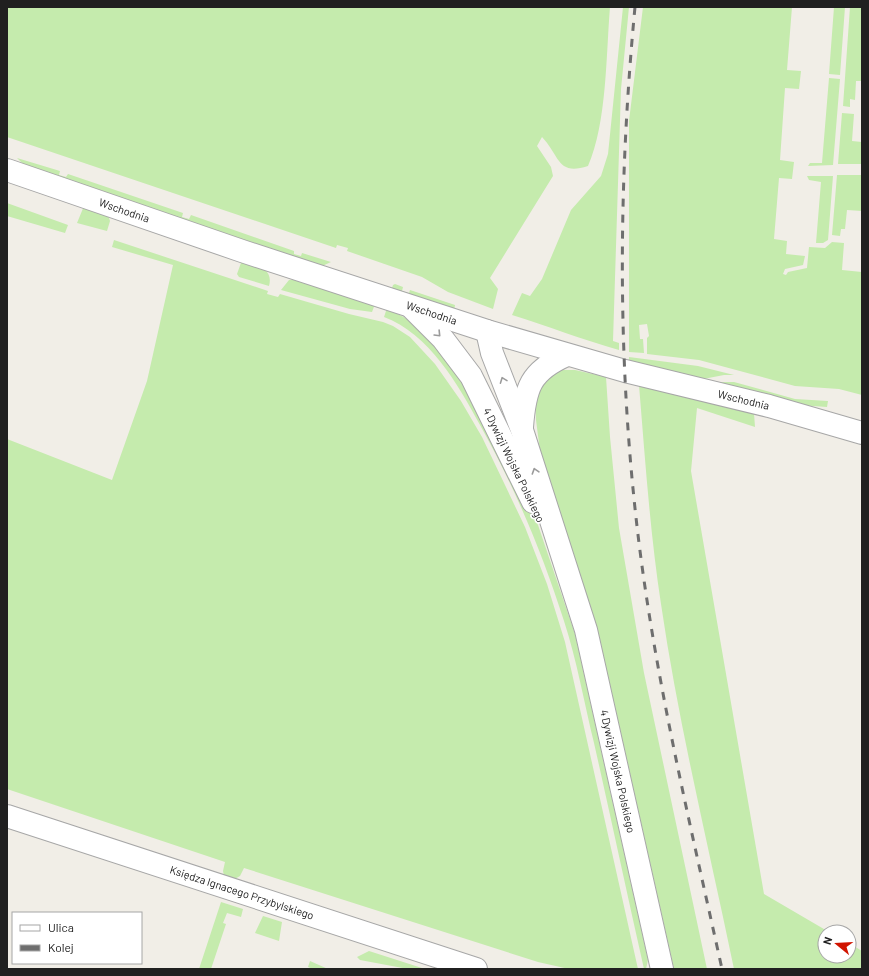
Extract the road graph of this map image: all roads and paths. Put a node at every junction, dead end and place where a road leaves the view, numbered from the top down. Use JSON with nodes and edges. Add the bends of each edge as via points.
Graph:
{"nodes":[{"id":1,"x":7,"y":170,"type":"edge"},
{"id":2,"x":410,"y":307,"type":"junction"},
{"id":3,"x":487,"y":331,"type":"junction"},
{"id":4,"x":567,"y":355,"type":"junction"},
{"id":5,"x":471,"y":376,"type":"junction"},
{"id":6,"x":522,"y":430,"type":"junction"},
{"id":7,"x":862,"y":433,"type":"edge"},
{"id":8,"x":568,"y":575,"type":"junction"},
{"id":9,"x":7,"y":816,"type":"edge"},
{"id":10,"x":476,"y":969,"type":"edge"},
{"id":11,"x":662,"y":969,"type":"edge"}],
"edges":[{"from":1,"to":2,"type":"street","name":"Wschodnia"},
{"from":2,"to":3,"type":"street","name":"Wschodnia"},
{"from":2,"to":5,"type":"street","name":"4 Dywizji Wojska Polskiego","one_way":true,"via":[[443,339]]},
{"from":3,"to":4,"type":"street","name":"Wschodnia"},
{"from":3,"to":5,"type":"street","name":"4 Dywizji Wojska Polskiego","via":[[479,339],[471,356]]},
{"from":6,"to":3,"type":"street","name":"4 Dywizji Wojska Polskiego","one_way":true,"via":[[492,353]]},
{"from":4,"to":6,"type":"street","name":"4 Dywizji Wojska Polskiego","via":[[552,362],[533,379],[523,404]]},
{"from":4,"to":7,"type":"street","name":"Wschodnia","via":[[769,406]]},
{"from":5,"to":8,"type":"street","name":"4 Dywizji Wojska Polskiego"},
{"from":8,"to":6,"type":"street","name":"4 Dywizji Wojska Polskiego","one_way":true},
{"from":8,"to":11,"type":"street","name":"4 Dywizji Wojska Polskiego","via":[[595,664]]},
{"from":9,"to":10,"type":"street","name":"Księdza Ignacego Przybylskiego"}]}
